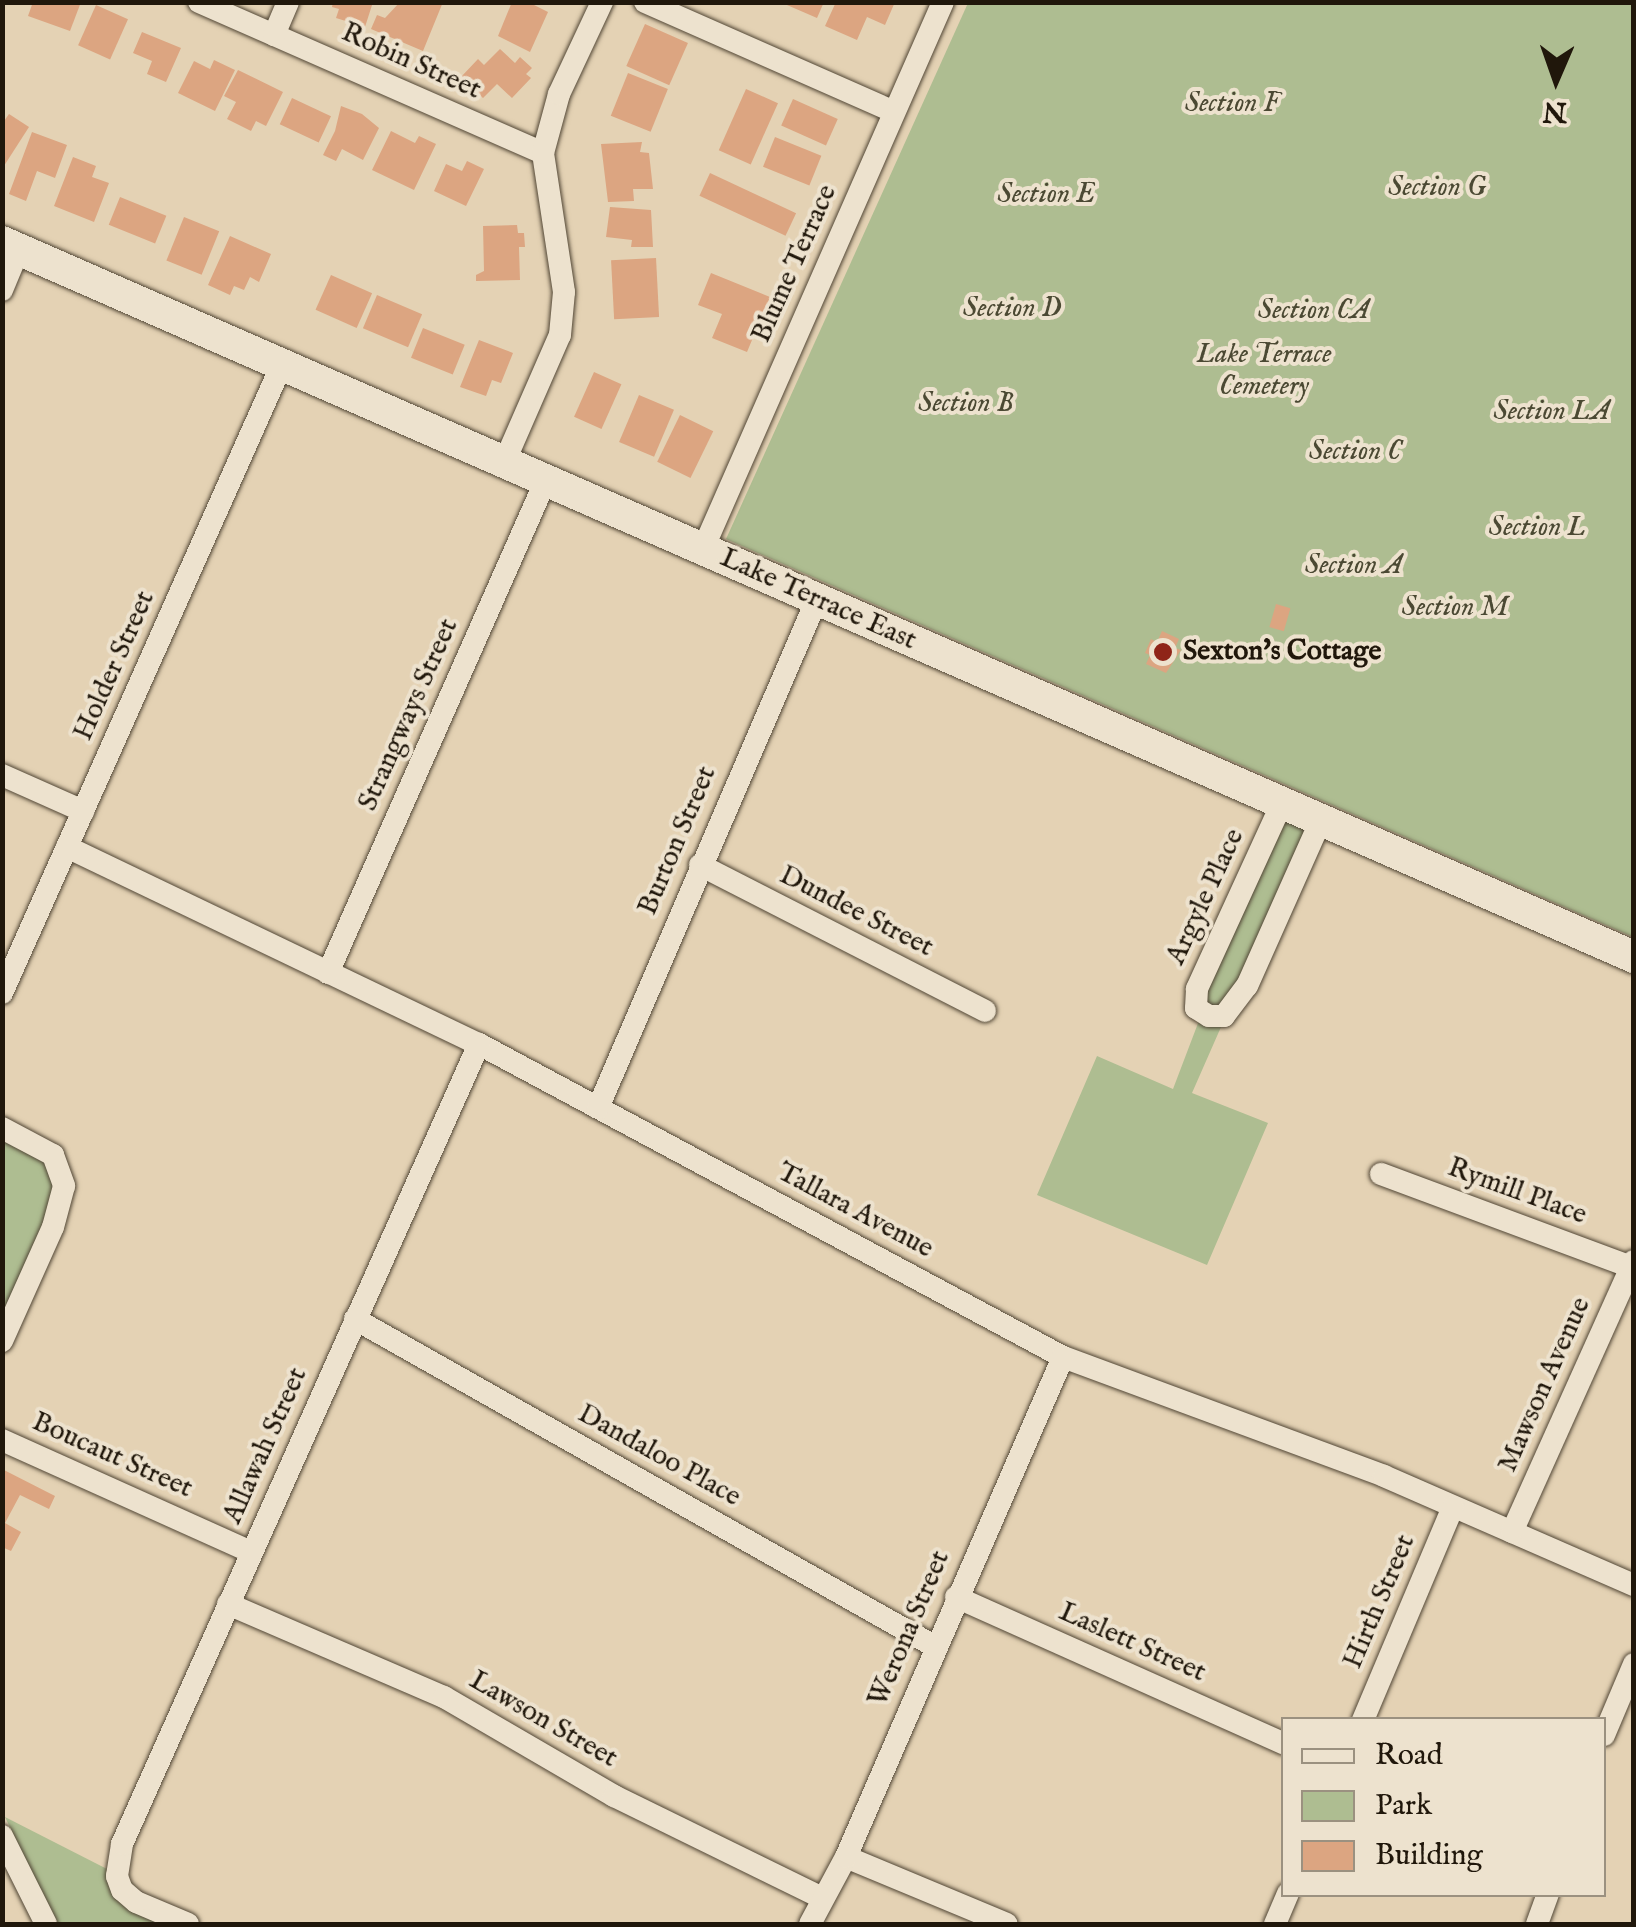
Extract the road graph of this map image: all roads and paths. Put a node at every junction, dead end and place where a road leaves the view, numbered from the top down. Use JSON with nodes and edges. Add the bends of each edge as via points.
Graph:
{"nodes":[{"id":1,"x":199,"y":2,"type":"edge"},
{"id":2,"x":288,"y":2,"type":"edge"},
{"id":3,"x":602,"y":2,"type":"edge"},
{"id":4,"x":645,"y":2,"type":"edge"},
{"id":5,"x":943,"y":2,"type":"edge"},
{"id":6,"x":274,"y":34,"type":"junction"},
{"id":7,"x":894,"y":112,"type":"junction"},
{"id":8,"x":543,"y":153,"type":"junction"},
{"id":9,"x":11,"y":246,"type":"edge"},
{"id":10,"x":2,"y":290,"type":"edge"},
{"id":11,"x":282,"y":364,"type":"junction"},
{"id":12,"x":504,"y":463,"type":"junction"},
{"id":13,"x":545,"y":482,"type":"junction"},
{"id":14,"x":703,"y":549,"type":"junction"},
{"id":15,"x":816,"y":599,"type":"junction"},
{"id":16,"x":2,"y":775,"type":"edge"},
{"id":17,"x":1282,"y":803,"type":"junction"},
{"id":18,"x":83,"y":811,"type":"junction"},
{"id":19,"x":1321,"y":820,"type":"junction"},
{"id":20,"x":68,"y":847,"type":"junction"},
{"id":21,"x":700,"y":865,"type":"junction"},
{"id":22,"x":1634,"y":957,"type":"edge"},
{"id":23,"x":328,"y":973,"type":"junction"},
{"id":24,"x":2,"y":992,"type":"edge"},
{"id":25,"x":985,"y":1011,"type":"dead end"},
{"id":26,"x":480,"y":1044,"type":"junction"},
{"id":27,"x":598,"y":1108,"type":"junction"},
{"id":28,"x":2,"y":1128,"type":"edge"},
{"id":29,"x":1382,"y":1174,"type":"dead end"},
{"id":30,"x":1632,"y":1264,"type":"edge"},
{"id":31,"x":355,"y":1318,"type":"junction"},
{"id":32,"x":2,"y":1341,"type":"edge"},
{"id":33,"x":1063,"y":1357,"type":"junction"},
{"id":34,"x":2,"y":1440,"type":"edge"},
{"id":35,"x":1453,"y":1507,"type":"junction"},
{"id":36,"x":1512,"y":1532,"type":"junction"},
{"id":37,"x":251,"y":1552,"type":"junction"},
{"id":38,"x":1634,"y":1585,"type":"edge"},
{"id":39,"x":956,"y":1597,"type":"junction"},
{"id":40,"x":228,"y":1604,"type":"junction"},
{"id":41,"x":934,"y":1646,"type":"junction"},
{"id":42,"x":1634,"y":1664,"type":"edge"},
{"id":43,"x":1363,"y":1717,"type":"edge"},
{"id":44,"x":1606,"y":1730,"type":"edge"},
{"id":45,"x":1281,"y":1743,"type":"edge"},
{"id":46,"x":2,"y":1836,"type":"edge"},
{"id":47,"x":846,"y":1856,"type":"junction"},
{"id":48,"x":1287,"y":1897,"type":"edge"},
{"id":49,"x":1547,"y":1897,"type":"edge"},
{"id":50,"x":822,"y":1898,"type":"junction"},
{"id":51,"x":46,"y":1924,"type":"edge"},
{"id":52,"x":188,"y":1924,"type":"edge"},
{"id":53,"x":810,"y":1924,"type":"edge"},
{"id":54,"x":1007,"y":1924,"type":"edge"},
{"id":55,"x":1275,"y":1924,"type":"edge"},
{"id":56,"x":1537,"y":1924,"type":"edge"}],
"edges":[{"from":1,"to":6,"type":"street","name":"Robin Street"},
{"from":2,"to":6,"type":"street"},
{"from":3,"to":8,"type":"street","via":[[559,94]]},
{"from":4,"to":7,"type":"street"},
{"from":5,"to":7,"type":"street","name":"Blume Terrace"},
{"from":6,"to":8,"type":"street","name":"Robin Street"},
{"from":7,"to":14,"type":"street","name":"Blume Terrace"},
{"from":8,"to":12,"type":"street","via":[[564,312]]},
{"from":9,"to":10,"type":"street"},
{"from":9,"to":11,"type":"street","name":"Lake Terrace East"},
{"from":11,"to":12,"type":"street","name":"Lake Terrace East"},
{"from":11,"to":18,"type":"street","name":"Holder Street"},
{"from":12,"to":13,"type":"street","name":"Lake Terrace East"},
{"from":13,"to":14,"type":"street","name":"Lake Terrace East"},
{"from":13,"to":23,"type":"street","name":"Strangways Street"},
{"from":14,"to":15,"type":"street","name":"Lake Terrace East"},
{"from":15,"to":17,"type":"street","name":"Lake Terrace East"},
{"from":15,"to":21,"type":"street","name":"Burton Street"},
{"from":16,"to":18,"type":"street"},
{"from":17,"to":19,"type":"street","name":"Lake Terrace East"},
{"from":17,"to":19,"type":"street","name":"Argyle Place","via":[[1197,989],[1196,1008],[1209,1016],[1224,1016],[1247,986]]},
{"from":18,"to":20,"type":"street","name":"Holder Street"},
{"from":19,"to":22,"type":"street","name":"Lake Terrace East"},
{"from":20,"to":23,"type":"street","name":"Tallara Avenue"},
{"from":20,"to":24,"type":"street","name":"Holder Street"},
{"from":21,"to":25,"type":"street","name":"Dundee Street"},
{"from":21,"to":27,"type":"street","name":"Burton Street"},
{"from":23,"to":26,"type":"street","name":"Tallara Avenue"},
{"from":26,"to":27,"type":"street","name":"Tallara Avenue"},
{"from":26,"to":31,"type":"street","name":"Allawah Street"},
{"from":27,"to":33,"type":"street","name":"Tallara Avenue"},
{"from":28,"to":32,"type":"street","via":[[53,1155],[64,1186],[53,1227]]},
{"from":29,"to":30,"type":"street","name":"Rymill Place"},
{"from":30,"to":36,"type":"street","name":"Mawson Avenue"},
{"from":31,"to":37,"type":"street","name":"Allawah Street"},
{"from":31,"to":41,"type":"street","name":"Dandaloo Place"},
{"from":33,"to":35,"type":"street","name":"Tallara Avenue"},
{"from":33,"to":39,"type":"street","name":"Werona Street"},
{"from":34,"to":37,"type":"street","name":"Boucaut Street"},
{"from":35,"to":36,"type":"street","name":"Tallara Avenue"},
{"from":35,"to":43,"type":"street","name":"Hirth Street"},
{"from":36,"to":38,"type":"street","name":"Tallara Avenue"},
{"from":37,"to":40,"type":"street","name":"Allawah Street"},
{"from":39,"to":41,"type":"street","name":"Werona Street"},
{"from":39,"to":45,"type":"street","name":"Laslett Street"},
{"from":40,"to":50,"type":"street","name":"Lawson Street","via":[[444,1697],[614,1796]]},
{"from":40,"to":52,"type":"street","name":"Allawah Street","via":[[122,1844],[117,1876],[136,1902]]},
{"from":41,"to":47,"type":"street","name":"Werona Street"},
{"from":42,"to":44,"type":"street"},
{"from":46,"to":51,"type":"street"},
{"from":47,"to":50,"type":"street","name":"Werona Street"},
{"from":47,"to":54,"type":"street"},
{"from":48,"to":55,"type":"street"},
{"from":49,"to":56,"type":"street"},
{"from":50,"to":53,"type":"street","name":"Werona Street"}]}
